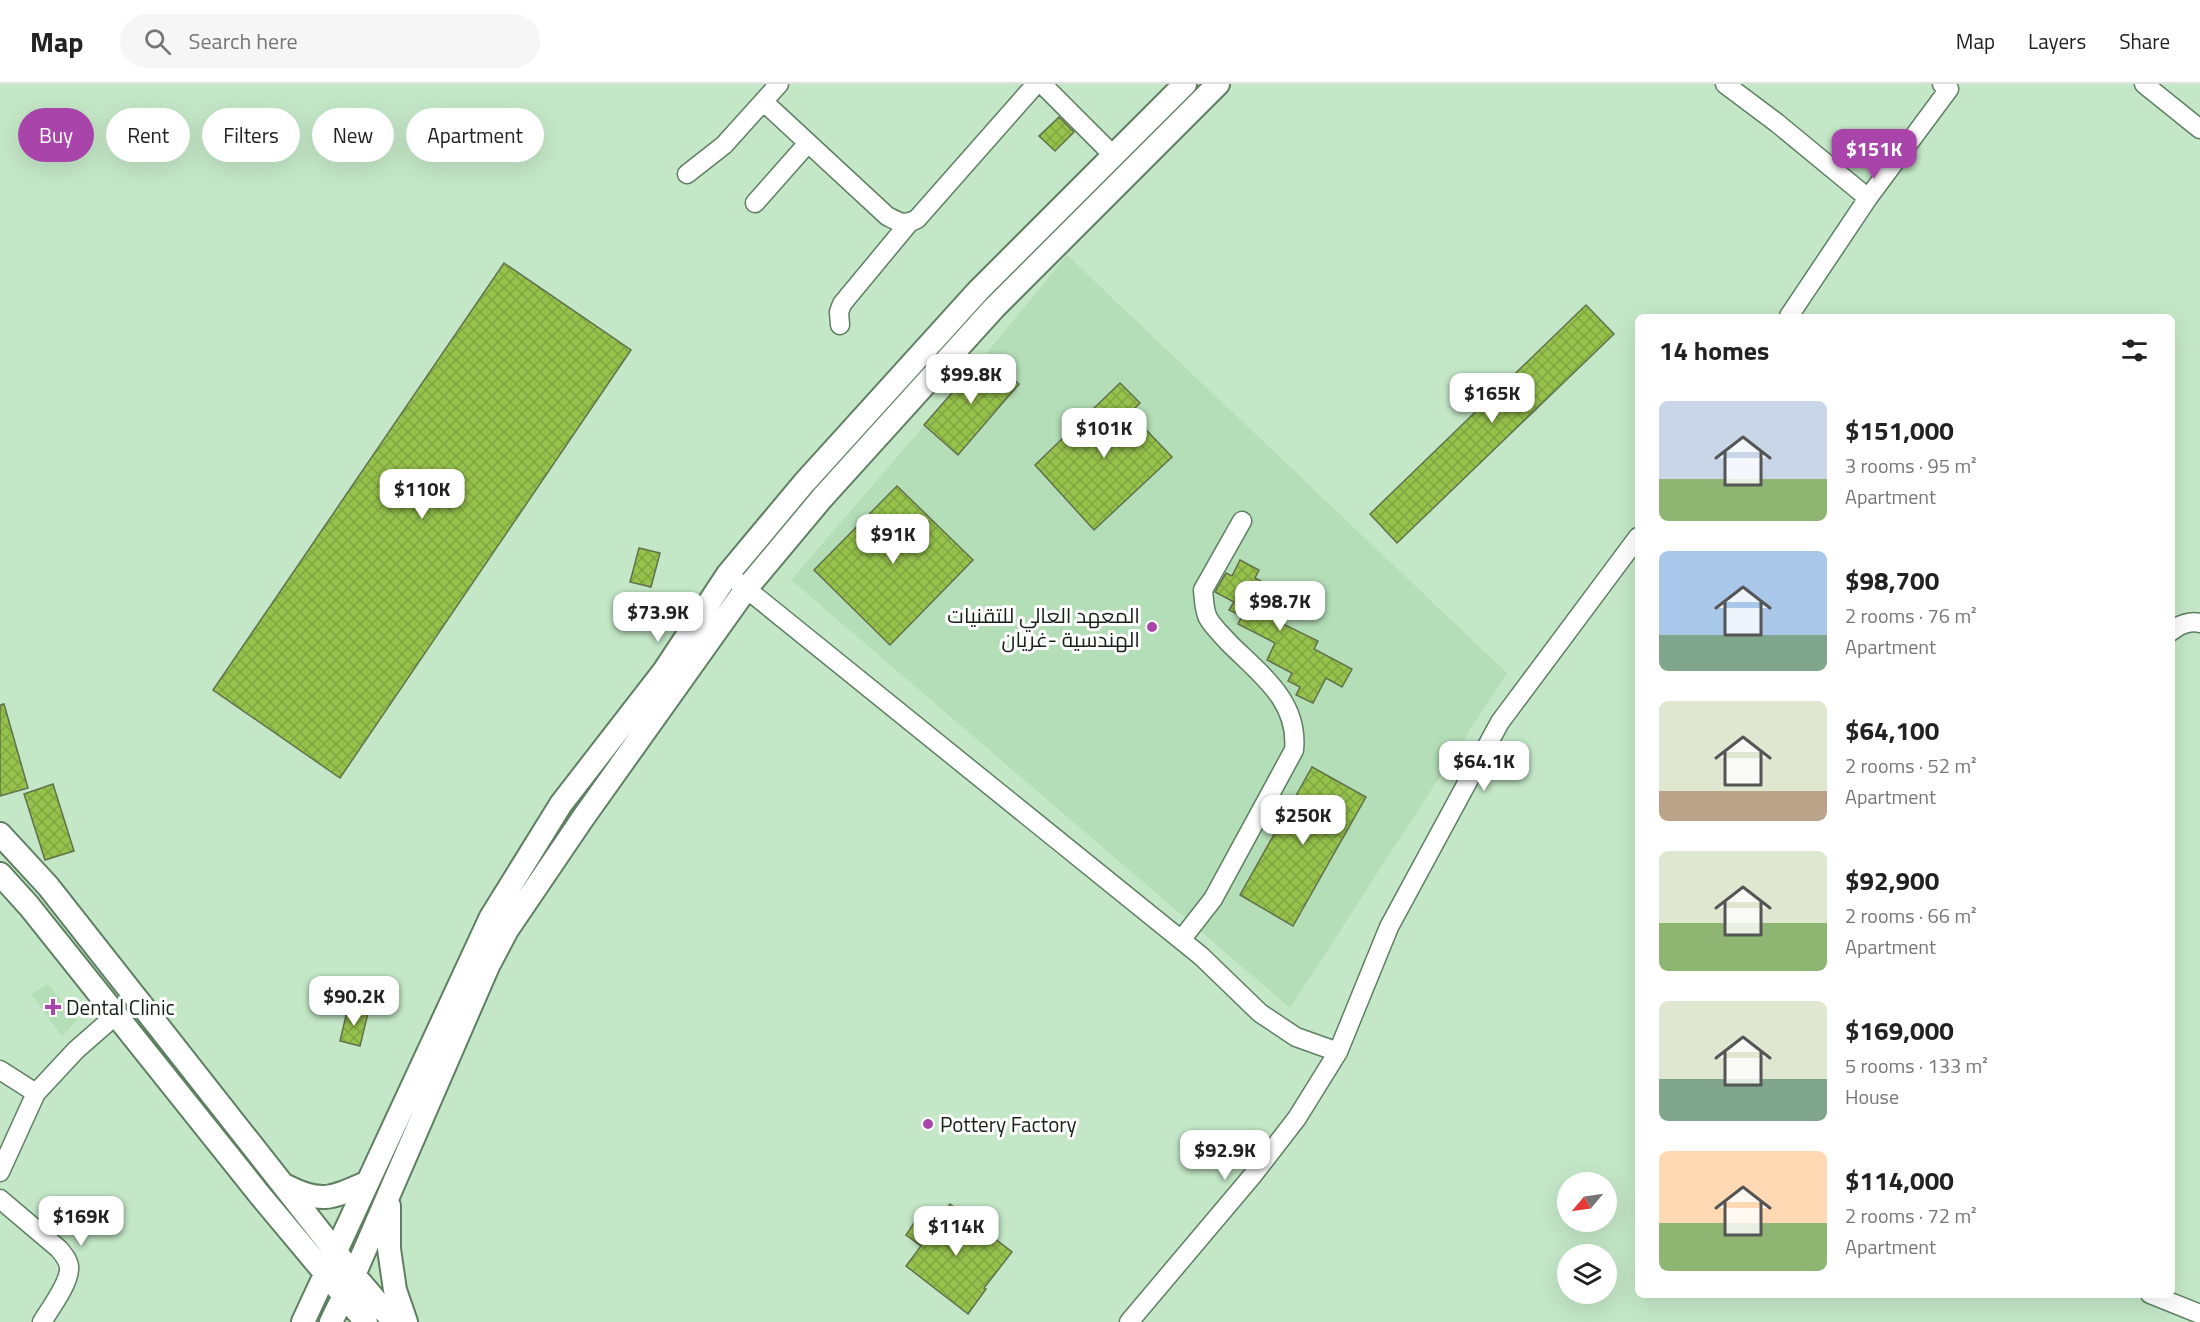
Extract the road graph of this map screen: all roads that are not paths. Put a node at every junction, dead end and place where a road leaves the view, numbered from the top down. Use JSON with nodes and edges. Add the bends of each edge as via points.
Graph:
{"nodes":[{"id":1,"x":779,"y":84,"type":"edge"},
{"id":2,"x":1036,"y":84,"type":"edge"},
{"id":3,"x":1042,"y":84,"type":"edge"},
{"id":4,"x":1185,"y":84,"type":"edge"},
{"id":5,"x":1218,"y":84,"type":"edge"},
{"id":6,"x":1725,"y":84,"type":"edge"},
{"id":7,"x":2144,"y":84,"type":"edge"},
{"id":8,"x":1948,"y":86,"type":"edge"},
{"id":9,"x":764,"y":102,"type":"junction"},
{"id":10,"x":2200,"y":129,"type":"edge"},
{"id":11,"x":808,"y":142,"type":"junction"},
{"id":12,"x":1114,"y":156,"type":"junction"},
{"id":13,"x":687,"y":174,"type":"dead end"},
{"id":14,"x":1085,"y":185,"type":"junction"},
{"id":15,"x":1868,"y":198,"type":"junction"},
{"id":16,"x":1100,"y":202,"type":"junction"},
{"id":17,"x":755,"y":203,"type":"dead end"},
{"id":18,"x":909,"y":224,"type":"junction"},
{"id":19,"x":1790,"y":314,"type":"edge"},
{"id":20,"x":840,"y":325,"type":"dead end"},
{"id":21,"x":1242,"y":521,"type":"dead end"},
{"id":22,"x":1635,"y":541,"type":"edge"},
{"id":23,"x":728,"y":574,"type":"junction"},
{"id":24,"x":746,"y":588,"type":"junction"},
{"id":25,"x":2200,"y":623,"type":"edge"},
{"id":26,"x":2175,"y":628,"type":"edge"},
{"id":27,"x":671,"y":677,"type":"junction"},
{"id":28,"x":0,"y":834,"type":"edge"},
{"id":29,"x":0,"y":874,"type":"edge"},
{"id":30,"x":499,"y":923,"type":"junction"},
{"id":31,"x":1181,"y":939,"type":"junction"},
{"id":32,"x":116,"y":1015,"type":"junction"},
{"id":33,"x":1338,"y":1052,"type":"junction"},
{"id":34,"x":0,"y":1070,"type":"edge"},
{"id":35,"x":36,"y":1093,"type":"junction"},
{"id":36,"x":0,"y":1172,"type":"edge"},
{"id":37,"x":366,"y":1183,"type":"junction"},
{"id":38,"x":283,"y":1185,"type":"junction"},
{"id":39,"x":389,"y":1195,"type":"junction"},
{"id":40,"x":0,"y":1199,"type":"edge"},
{"id":41,"x":335,"y":1250,"type":"junction"},
{"id":42,"x":324,"y":1274,"type":"junction"},
{"id":43,"x":354,"y":1275,"type":"junction"},
{"id":44,"x":343,"y":1295,"type":"junction"},
{"id":45,"x":2160,"y":1298,"type":"edge"},
{"id":46,"x":2200,"y":1314,"type":"edge"},
{"id":47,"x":42,"y":1322,"type":"edge"},
{"id":48,"x":303,"y":1322,"type":"edge"},
{"id":49,"x":331,"y":1322,"type":"edge"},
{"id":50,"x":366,"y":1322,"type":"edge"},
{"id":51,"x":394,"y":1322,"type":"edge"},
{"id":52,"x":406,"y":1322,"type":"edge"},
{"id":53,"x":1129,"y":1322,"type":"edge"}],
"edges":[{"from":1,"to":9,"type":"street"},
{"from":2,"to":18,"type":"street"},
{"from":3,"to":12,"type":"street"},
{"from":4,"to":12,"type":"main road"},
{"from":5,"to":16,"type":"main road"},
{"from":6,"to":15,"type":"street"},
{"from":7,"to":10,"type":"street"},
{"from":8,"to":15,"type":"street"},
{"from":9,"to":11,"type":"street"},
{"from":9,"to":13,"type":"street","via":[[724,145]]},
{"from":11,"to":17,"type":"street"},
{"from":11,"to":18,"type":"street","via":[[887,216]]},
{"from":12,"to":14,"type":"main road"},
{"from":14,"to":16,"type":"main road"},
{"from":14,"to":23,"type":"main road","via":[[978,291],[804,483]]},
{"from":15,"to":19,"type":"street"},
{"from":16,"to":24,"type":"main road","via":[[994,308]]},
{"from":18,"to":20,"type":"street","via":[[842,304]]},
{"from":21,"to":31,"type":"street","via":[[1203,590],[1204,603],[1220,634],[1286,705],[1296,737],[1294,750],[1213,899]]},
{"from":22,"to":33,"type":"street","via":[[1500,722],[1389,927]]},
{"from":23,"to":24,"type":"street"},
{"from":23,"to":27,"type":"main road"},
{"from":24,"to":27,"type":"main road"},
{"from":24,"to":31,"type":"street"},
{"from":25,"to":26,"type":"street"},
{"from":27,"to":30,"type":"main road","via":[[583,818]]},
{"from":28,"to":38,"type":"main road","via":[[48,886]]},
{"from":29,"to":32,"type":"main road"},
{"from":30,"to":37,"type":"main road"},
{"from":30,"to":39,"type":"main road","via":[[488,966]]},
{"from":31,"to":33,"type":"street","via":[[1260,1013],[1296,1037]]},
{"from":32,"to":35,"type":"street"},
{"from":32,"to":42,"type":"main road"},
{"from":33,"to":53,"type":"street","via":[[1298,1118]]},
{"from":34,"to":35,"type":"street"},
{"from":35,"to":36,"type":"street"},
{"from":37,"to":38,"type":"main road","via":[[322,1198]]},
{"from":37,"to":41,"type":"main road"},
{"from":38,"to":41,"type":"main road"},
{"from":39,"to":43,"type":"main road"},
{"from":39,"to":52,"type":"main road","via":[[389,1249],[395,1290]]},
{"from":40,"to":47,"type":"street","via":[[67,1258],[70,1269],[65,1282]]},
{"from":41,"to":42,"type":"main road"},
{"from":41,"to":43,"type":"main road"},
{"from":42,"to":44,"type":"main road"},
{"from":42,"to":48,"type":"main road"},
{"from":43,"to":44,"type":"main road"},
{"from":43,"to":51,"type":"main road"},
{"from":44,"to":49,"type":"main road"},
{"from":44,"to":50,"type":"main road"},
{"from":45,"to":46,"type":"street"}]}
